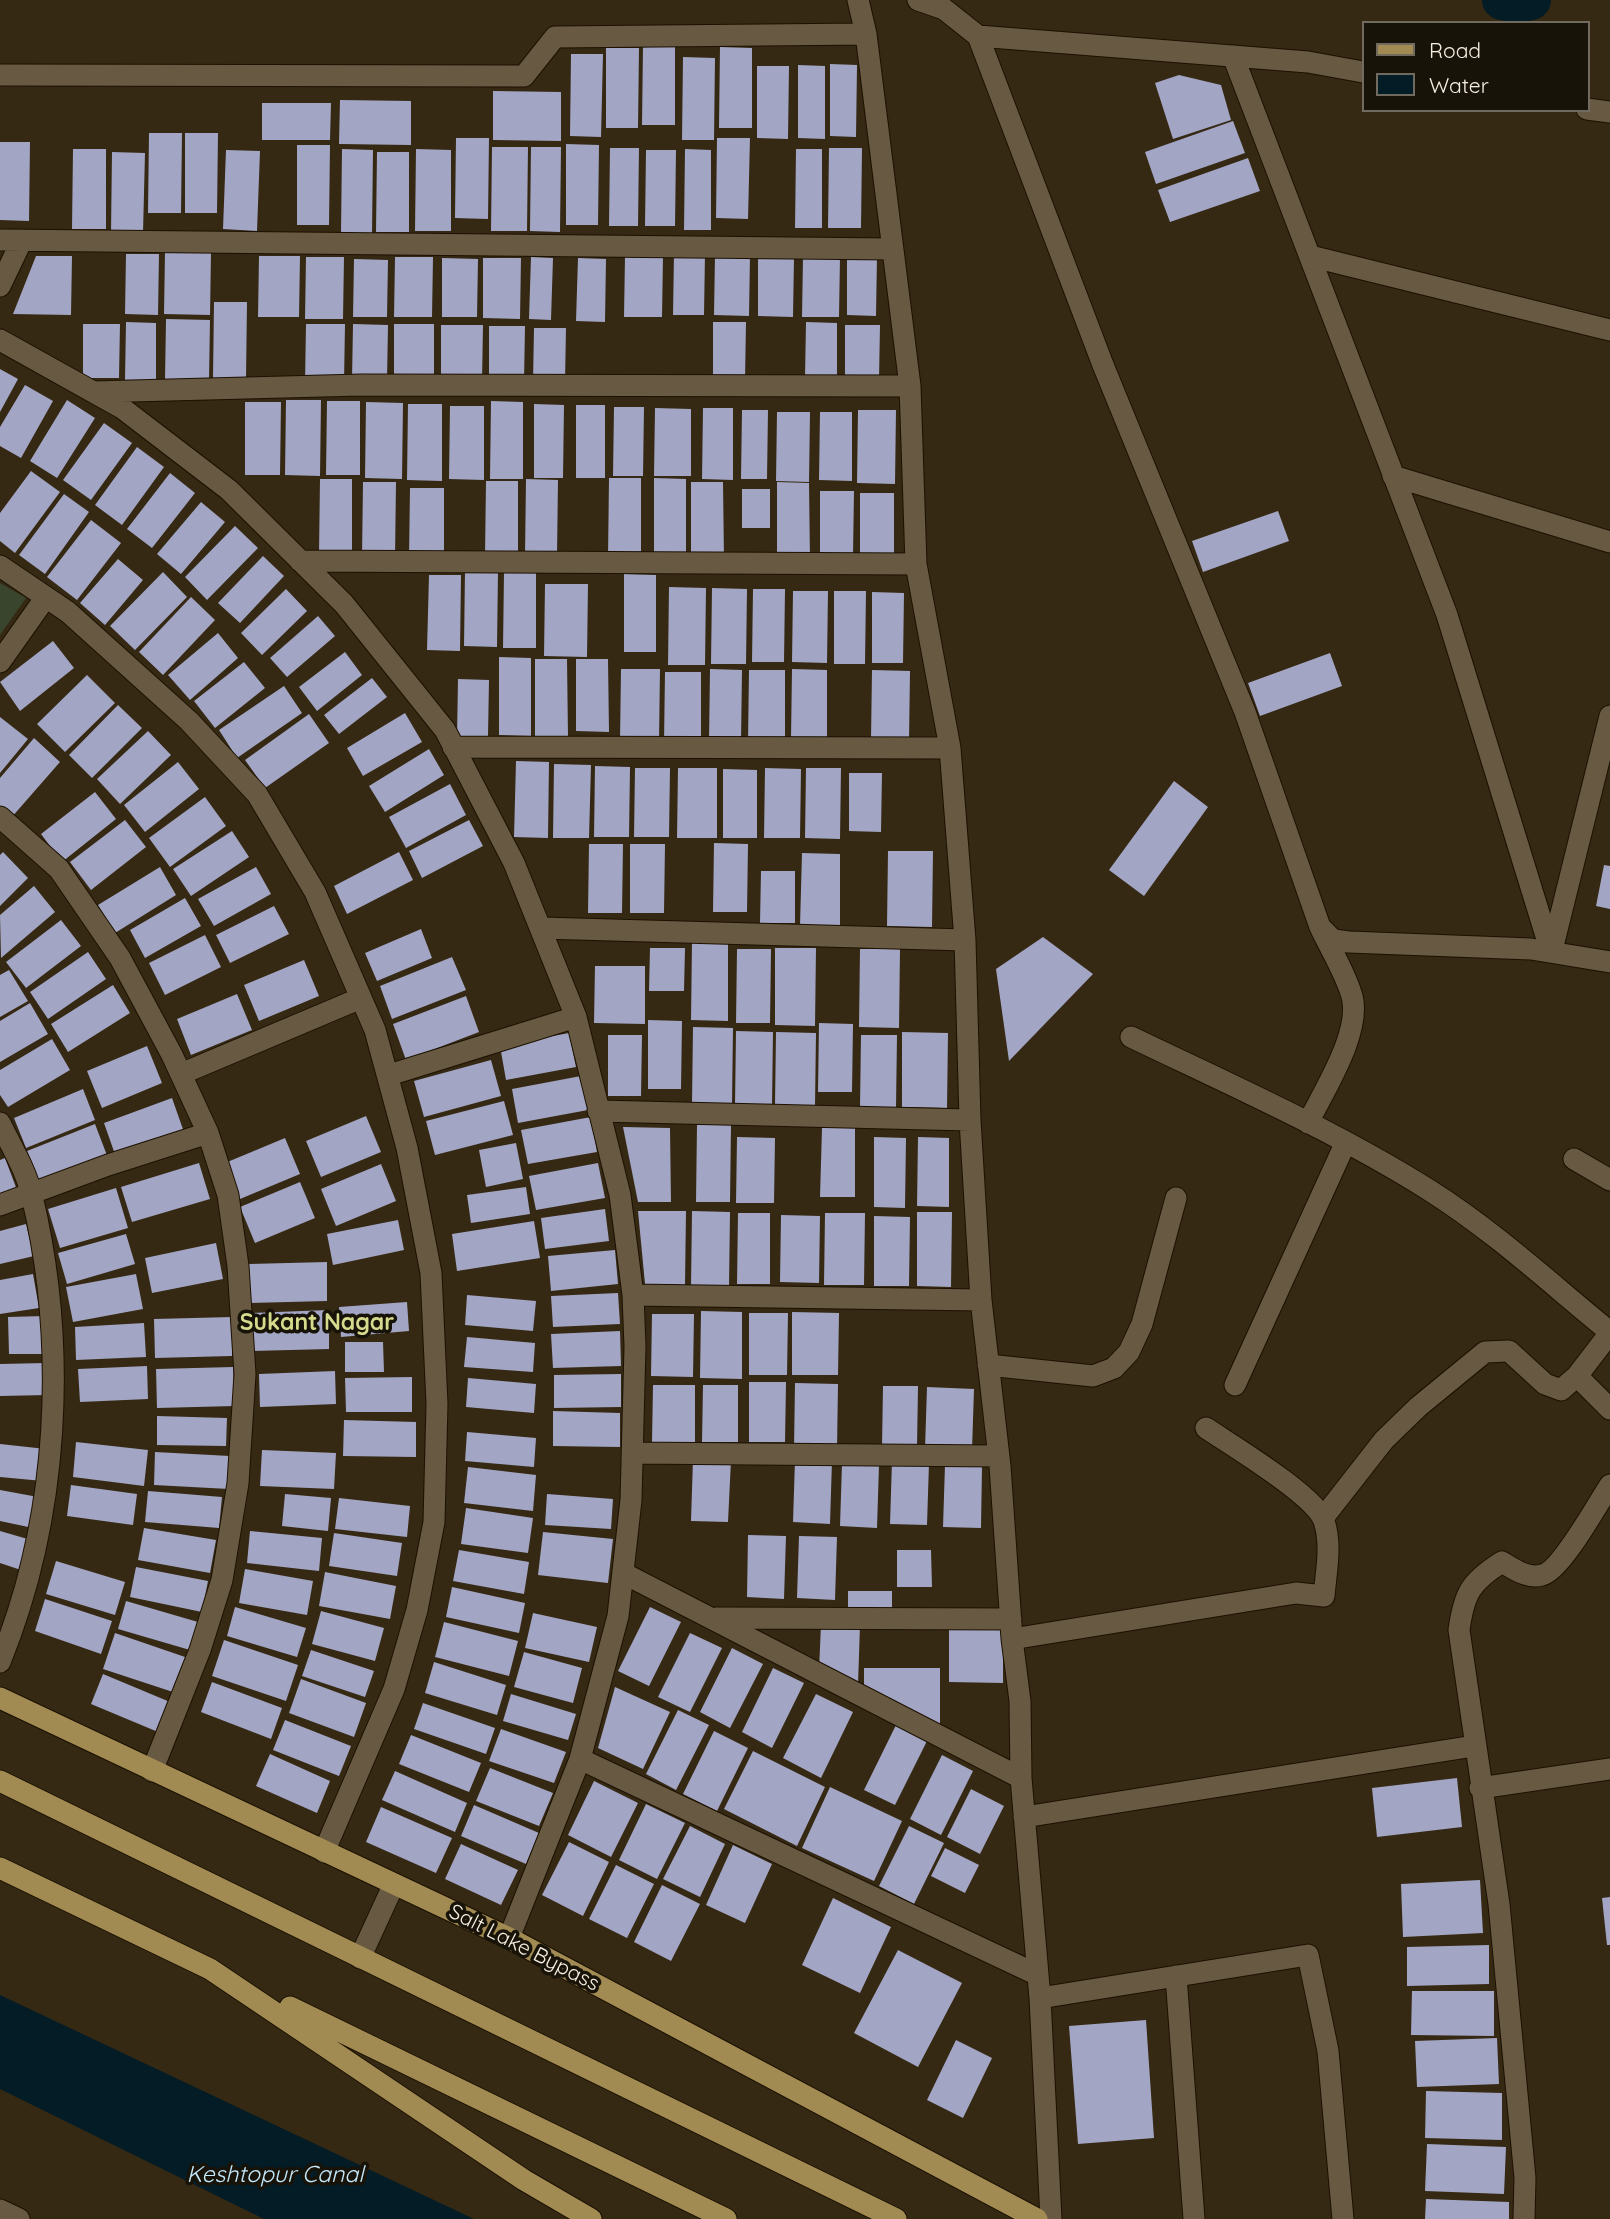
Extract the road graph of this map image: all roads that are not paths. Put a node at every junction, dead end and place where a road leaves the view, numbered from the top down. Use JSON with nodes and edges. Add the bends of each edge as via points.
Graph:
{"nodes":[{"id":1,"x":858,"y":0,"type":"edge"},
{"id":2,"x":918,"y":0,"type":"edge"},
{"id":3,"x":866,"y":34,"type":"junction"},
{"id":4,"x":978,"y":36,"type":"junction"},
{"id":5,"x":1233,"y":56,"type":"junction"},
{"id":6,"x":1362,"y":72,"type":"edge"},
{"id":7,"x":0,"y":75,"type":"edge"},
{"id":8,"x":1589,"y":109,"type":"edge"},
{"id":9,"x":1610,"y":112,"type":"edge"},
{"id":10,"x":0,"y":240,"type":"edge"},
{"id":11,"x":22,"y":240,"type":"junction"},
{"id":12,"x":891,"y":249,"type":"junction"},
{"id":13,"x":1310,"y":256,"type":"junction"},
{"id":14,"x":0,"y":286,"type":"edge"},
{"id":15,"x":1610,"y":330,"type":"edge"},
{"id":16,"x":0,"y":340,"type":"edge"},
{"id":17,"x":910,"y":386,"type":"junction"},
{"id":18,"x":93,"y":391,"type":"junction"},
{"id":19,"x":1394,"y":476,"type":"junction"},
{"id":20,"x":1610,"y":542,"type":"edge"},
{"id":21,"x":300,"y":561,"type":"junction"},
{"id":22,"x":916,"y":564,"type":"junction"},
{"id":23,"x":0,"y":566,"type":"edge"},
{"id":24,"x":46,"y":597,"type":"junction"},
{"id":25,"x":0,"y":662,"type":"edge"},
{"id":26,"x":1610,"y":716,"type":"edge"},
{"id":27,"x":453,"y":747,"type":"junction"},
{"id":28,"x":950,"y":748,"type":"junction"},
{"id":29,"x":0,"y":817,"type":"edge"},
{"id":30,"x":1320,"y":927,"type":"junction"},
{"id":31,"x":541,"y":929,"type":"junction"},
{"id":32,"x":965,"y":940,"type":"junction"},
{"id":33,"x":1551,"y":952,"type":"junction"},
{"id":34,"x":1610,"y":962,"type":"edge"},
{"id":35,"x":361,"y":998,"type":"junction"},
{"id":36,"x":576,"y":1017,"type":"junction"},
{"id":37,"x":1131,"y":1037,"type":"dead end"},
{"id":38,"x":181,"y":1074,"type":"junction"},
{"id":39,"x":389,"y":1075,"type":"junction"},
{"id":40,"x":598,"y":1111,"type":"junction"},
{"id":41,"x":970,"y":1120,"type":"junction"},
{"id":42,"x":0,"y":1123,"type":"edge"},
{"id":43,"x":1308,"y":1123,"type":"junction"},
{"id":44,"x":208,"y":1133,"type":"junction"},
{"id":45,"x":1345,"y":1144,"type":"junction"},
{"id":46,"x":1574,"y":1159,"type":"dead end"},
{"id":47,"x":1610,"y":1180,"type":"edge"},
{"id":48,"x":32,"y":1195,"type":"junction"},
{"id":49,"x":1176,"y":1198,"type":"dead end"},
{"id":50,"x":0,"y":1205,"type":"edge"},
{"id":51,"x":633,"y":1295,"type":"junction"},
{"id":52,"x":981,"y":1300,"type":"junction"},
{"id":53,"x":1610,"y":1333,"type":"edge"},
{"id":54,"x":988,"y":1365,"type":"junction"},
{"id":55,"x":1577,"y":1376,"type":"junction"},
{"id":56,"x":1235,"y":1385,"type":"dead end"},
{"id":57,"x":1610,"y":1409,"type":"edge"},
{"id":58,"x":1206,"y":1428,"type":"dead end"},
{"id":59,"x":633,"y":1453,"type":"junction"},
{"id":60,"x":998,"y":1456,"type":"junction"},
{"id":61,"x":1610,"y":1485,"type":"edge"},
{"id":62,"x":1323,"y":1518,"type":"junction"},
{"id":63,"x":623,"y":1573,"type":"junction"},
{"id":64,"x":710,"y":1618,"type":"junction"},
{"id":65,"x":1012,"y":1629,"type":"junction"},
{"id":66,"x":0,"y":1662,"type":"edge"},
{"id":67,"x":0,"y":1698,"type":"edge"},
{"id":68,"x":1474,"y":1746,"type":"junction"},
{"id":69,"x":580,"y":1759,"type":"junction"},
{"id":70,"x":1610,"y":1769,"type":"edge"},
{"id":71,"x":152,"y":1771,"type":"junction"},
{"id":72,"x":1021,"y":1778,"type":"junction"},
{"id":73,"x":0,"y":1781,"type":"edge"},
{"id":74,"x":1480,"y":1788,"type":"junction"},
{"id":75,"x":1024,"y":1817,"type":"junction"},
{"id":76,"x":324,"y":1852,"type":"junction"},
{"id":77,"x":0,"y":1868,"type":"edge"},
{"id":78,"x":394,"y":1884,"type":"junction"},
{"id":79,"x":509,"y":1938,"type":"junction"},
{"id":80,"x":360,"y":1958,"type":"junction"},
{"id":81,"x":210,"y":1969,"type":"junction"},
{"id":82,"x":1038,"y":1975,"type":"junction"},
{"id":83,"x":1176,"y":1976,"type":"junction"},
{"id":84,"x":1040,"y":1998,"type":"junction"},
{"id":85,"x":0,"y":2210,"type":"edge"},
{"id":86,"x":19,"y":2219,"type":"edge"},
{"id":87,"x":591,"y":2219,"type":"edge"},
{"id":88,"x":726,"y":2219,"type":"edge"},
{"id":89,"x":895,"y":2219,"type":"edge"},
{"id":90,"x":1037,"y":2219,"type":"edge"},
{"id":91,"x":1051,"y":2219,"type":"edge"},
{"id":92,"x":1194,"y":2219,"type":"edge"},
{"id":93,"x":1343,"y":2219,"type":"edge"},
{"id":94,"x":1524,"y":2219,"type":"edge"}],
"edges":[{"from":1,"to":3,"type":"street"},
{"from":2,"to":4,"type":"street","via":[[944,9]]},
{"from":3,"to":7,"type":"street","via":[[555,37],[524,76]]},
{"from":3,"to":12,"type":"street"},
{"from":4,"to":5,"type":"street"},
{"from":4,"to":30,"type":"street","via":[[1103,365],[1245,712]]},
{"from":5,"to":6,"type":"street"},
{"from":5,"to":13,"type":"street"},
{"from":8,"to":9,"type":"street"},
{"from":10,"to":11,"type":"street"},
{"from":11,"to":12,"type":"street"},
{"from":11,"to":14,"type":"street"},
{"from":12,"to":17,"type":"street"},
{"from":13,"to":15,"type":"street"},
{"from":13,"to":19,"type":"street"},
{"from":16,"to":18,"type":"street"},
{"from":17,"to":18,"type":"street","via":[[361,385]]},
{"from":17,"to":22,"type":"street"},
{"from":18,"to":21,"type":"street","via":[[229,490]]},
{"from":19,"to":20,"type":"street"},
{"from":19,"to":33,"type":"street","via":[[1447,615]]},
{"from":21,"to":22,"type":"street"},
{"from":21,"to":27,"type":"street","via":[[344,604],[445,730]]},
{"from":22,"to":28,"type":"street"},
{"from":23,"to":24,"type":"street"},
{"from":24,"to":25,"type":"street"},
{"from":24,"to":35,"type":"street","via":[[189,721],[257,794],[315,892]]},
{"from":26,"to":33,"type":"street"},
{"from":27,"to":28,"type":"street"},
{"from":27,"to":31,"type":"street","via":[[514,863]]},
{"from":28,"to":32,"type":"street"},
{"from":29,"to":38,"type":"street","via":[[59,869],[120,958]]},
{"from":30,"to":33,"type":"street","via":[[1334,940],[1349,942]]},
{"from":30,"to":43,"type":"street","via":[[1352,994],[1355,1017]]},
{"from":31,"to":32,"type":"street"},
{"from":31,"to":36,"type":"street"},
{"from":32,"to":41,"type":"street"},
{"from":33,"to":34,"type":"street"},
{"from":35,"to":38,"type":"street"},
{"from":35,"to":39,"type":"street"},
{"from":36,"to":39,"type":"street"},
{"from":36,"to":40,"type":"street"},
{"from":37,"to":43,"type":"street"},
{"from":38,"to":44,"type":"street"},
{"from":39,"to":76,"type":"street","via":[[430,1272],[437,1404],[434,1522],[417,1609],[394,1689]]},
{"from":40,"to":41,"type":"street"},
{"from":40,"to":51,"type":"street","via":[[620,1195]]},
{"from":41,"to":52,"type":"street"},
{"from":42,"to":48,"type":"street"},
{"from":43,"to":45,"type":"street"},
{"from":44,"to":48,"type":"street"},
{"from":44,"to":71,"type":"street","via":[[228,1195],[239,1266],[245,1374],[239,1483],[222,1580]]},
{"from":45,"to":53,"type":"street","via":[[1430,1191],[1512,1251]]},
{"from":45,"to":56,"type":"street"},
{"from":46,"to":47,"type":"street"},
{"from":48,"to":50,"type":"street"},
{"from":48,"to":66,"type":"street","via":[[55,1351],[48,1474],[31,1564]]},
{"from":49,"to":54,"type":"street","via":[[1142,1324],[1129,1352],[1114,1368],[1093,1376]]},
{"from":51,"to":52,"type":"street"},
{"from":51,"to":59,"type":"street"},
{"from":52,"to":54,"type":"street"},
{"from":53,"to":55,"type":"street"},
{"from":54,"to":60,"type":"street"},
{"from":55,"to":57,"type":"street"},
{"from":55,"to":62,"type":"street","via":[[1560,1390],[1545,1384],[1509,1351],[1485,1352],[1384,1440]]},
{"from":58,"to":62,"type":"street","via":[[1307,1498]]},
{"from":59,"to":60,"type":"street"},
{"from":59,"to":63,"type":"street"},
{"from":60,"to":65,"type":"street"},
{"from":61,"to":68,"type":"street","via":[[1557,1564],[1544,1575],[1525,1575],[1502,1563],[1478,1577],[1463,1602],[1459,1630]]},
{"from":62,"to":65,"type":"street","via":[[1328,1540],[1324,1596],[1296,1593]]},
{"from":63,"to":64,"type":"street"},
{"from":63,"to":69,"type":"street","via":[[618,1616]]},
{"from":64,"to":65,"type":"street"},
{"from":64,"to":72,"type":"street"},
{"from":65,"to":72,"type":"street","via":[[1020,1701]]},
{"from":67,"to":71,"type":"main road","name":"Salt Lake Bypass"},
{"from":68,"to":74,"type":"street"},
{"from":68,"to":75,"type":"street"},
{"from":69,"to":79,"type":"street"},
{"from":69,"to":82,"type":"street"},
{"from":70,"to":74,"type":"street"},
{"from":71,"to":76,"type":"main road","name":"Salt Lake Bypass"},
{"from":72,"to":75,"type":"street"},
{"from":73,"to":80,"type":"main road"},
{"from":74,"to":94,"type":"street","via":[[1499,1904],[1511,2021],[1525,2178]]},
{"from":75,"to":82,"type":"street"},
{"from":76,"to":78,"type":"main road","name":"Salt Lake Bypass"},
{"from":77,"to":81,"type":"main road"},
{"from":78,"to":79,"type":"main road","name":"Salt Lake Bypass"},
{"from":78,"to":80,"type":"street"},
{"from":79,"to":90,"type":"main road","name":"Salt Lake Bypass"},
{"from":80,"to":89,"type":"main road"},
{"from":81,"to":87,"type":"main road","via":[[524,2180]]},
{"from":81,"to":88,"type":"main road"},
{"from":82,"to":84,"type":"street"},
{"from":83,"to":84,"type":"street"},
{"from":83,"to":92,"type":"street"},
{"from":83,"to":93,"type":"street","via":[[1308,1955],[1328,2051]]},
{"from":84,"to":91,"type":"street"},
{"from":85,"to":86,"type":"street"}]}
